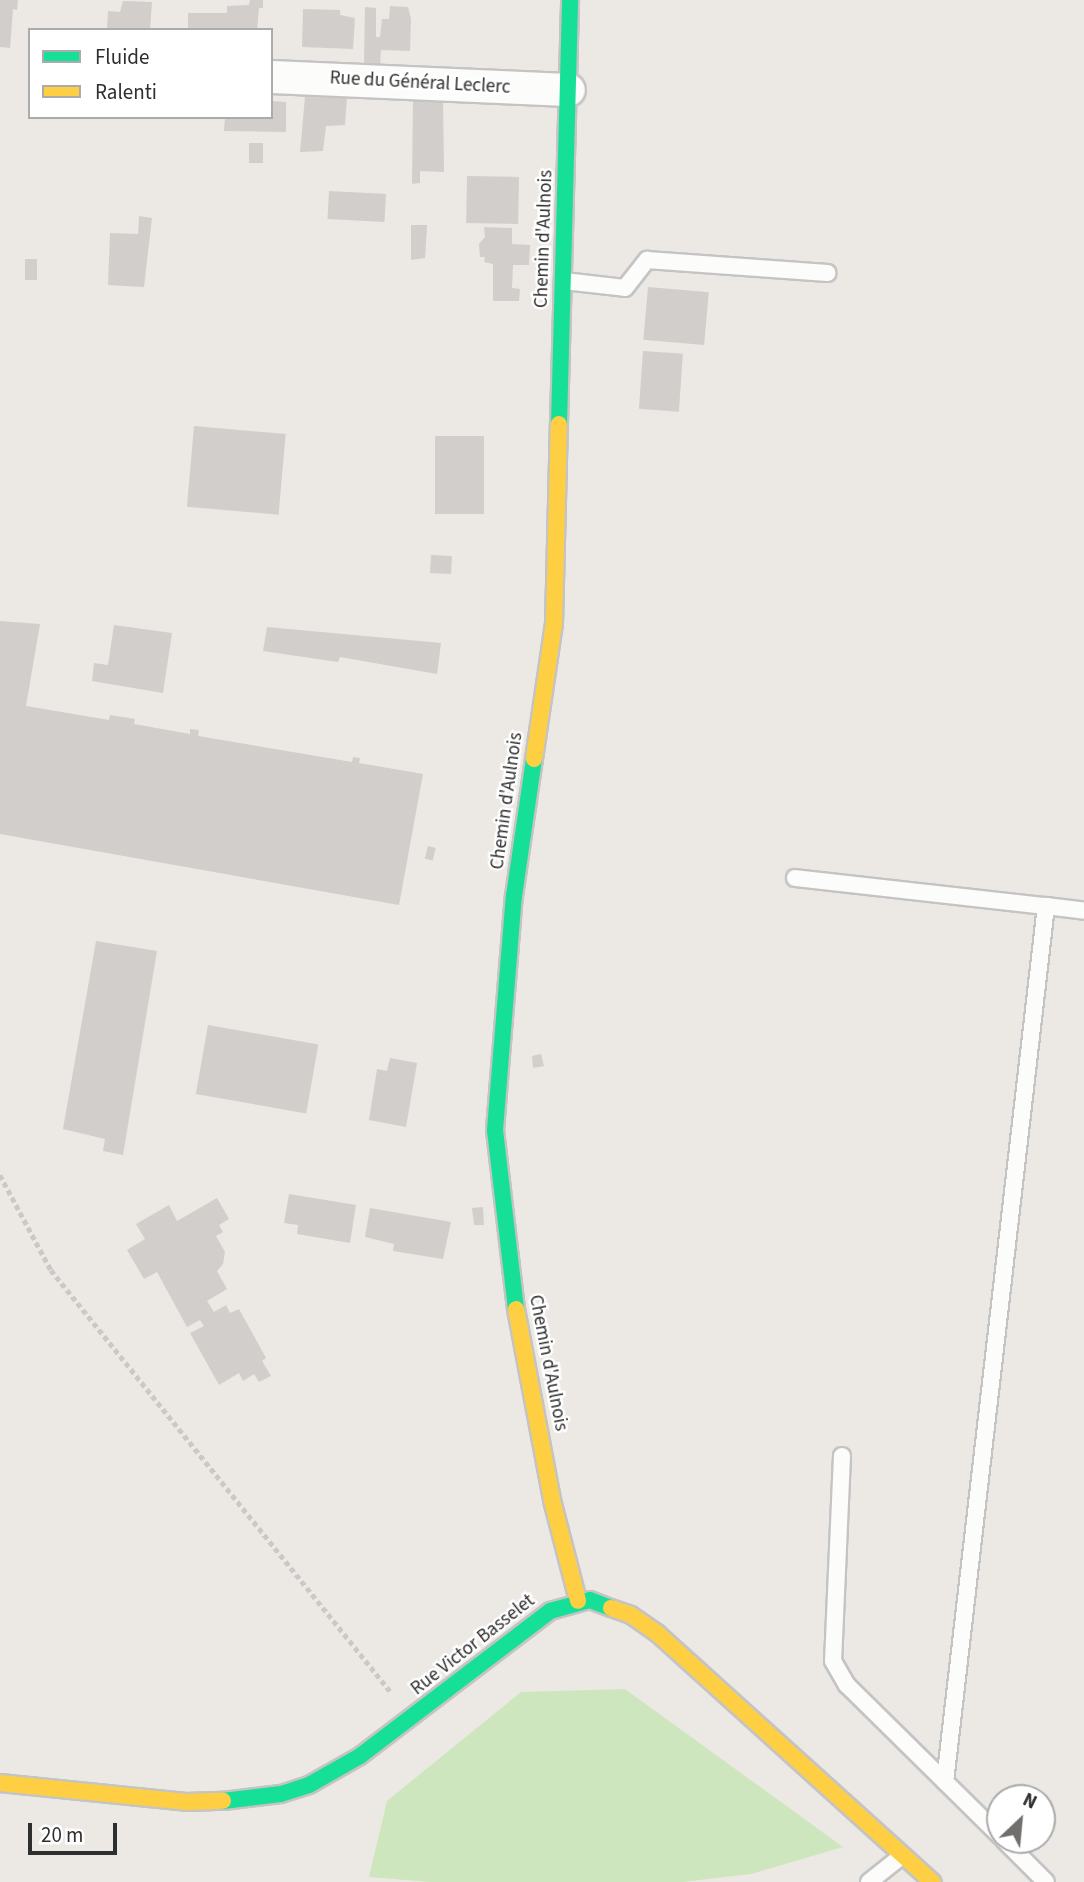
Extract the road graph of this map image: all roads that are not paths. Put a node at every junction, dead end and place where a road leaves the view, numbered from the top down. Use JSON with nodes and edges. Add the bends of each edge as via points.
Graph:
{"nodes":[{"id":1,"x":570,"y":0,"type":"edge"},
{"id":2,"x":273,"y":77,"type":"edge"},
{"id":3,"x":569,"y":90,"type":"junction"},
{"id":4,"x":828,"y":273,"type":"dead end"},
{"id":5,"x":564,"y":281,"type":"junction"},
{"id":6,"x":795,"y":878,"type":"dead end"},
{"id":7,"x":1046,"y":906,"type":"junction"},
{"id":8,"x":1084,"y":911,"type":"edge"},
{"id":9,"x":842,"y":1456,"type":"dead end"},
{"id":10,"x":578,"y":1601,"type":"junction"},
{"id":11,"x":945,"y":1781,"type":"junction"},
{"id":12,"x":0,"y":1783,"type":"edge"},
{"id":13,"x":986,"y":1822,"type":"edge"},
{"id":14,"x":1018,"y":1854,"type":"edge"},
{"id":15,"x":903,"y":1855,"type":"junction"},
{"id":16,"x":869,"y":1882,"type":"edge"},
{"id":17,"x":932,"y":1882,"type":"edge"},
{"id":18,"x":1046,"y":1882,"type":"edge"}],
"edges":[{"from":1,"to":3,"type":"street","name":"Chemin d'Aulnois"},
{"from":2,"to":3,"type":"street","name":"Rue du Général Leclerc"},
{"from":3,"to":5,"type":"street","name":"Chemin d'Aulnois"},
{"from":4,"to":5,"type":"lane","via":[[647,260],[625,288]]},
{"from":5,"to":10,"type":"street","name":"Chemin d'Aulnois","via":[[554,624],[514,896],[495,1130],[510,1277],[553,1504]]},
{"from":6,"to":7,"type":"lane"},
{"from":7,"to":8,"type":"lane"},
{"from":7,"to":11,"type":"lane"},
{"from":9,"to":11,"type":"lane","via":[[833,1661],[847,1685]]},
{"from":10,"to":12,"type":"street","name":"Rue Victor Basselet","via":[[550,1611],[412,1719],[332,1773],[281,1794],[186,1802]]},
{"from":10,"to":15,"type":"street","name":"Rue Victor Basselet","via":[[614,1606],[658,1634]]},
{"from":11,"to":13,"type":"lane"},
{"from":14,"to":18,"type":"lane"},
{"from":15,"to":16,"type":"lane"},
{"from":15,"to":17,"type":"street","name":"Rue Victor Basselet"}]}
